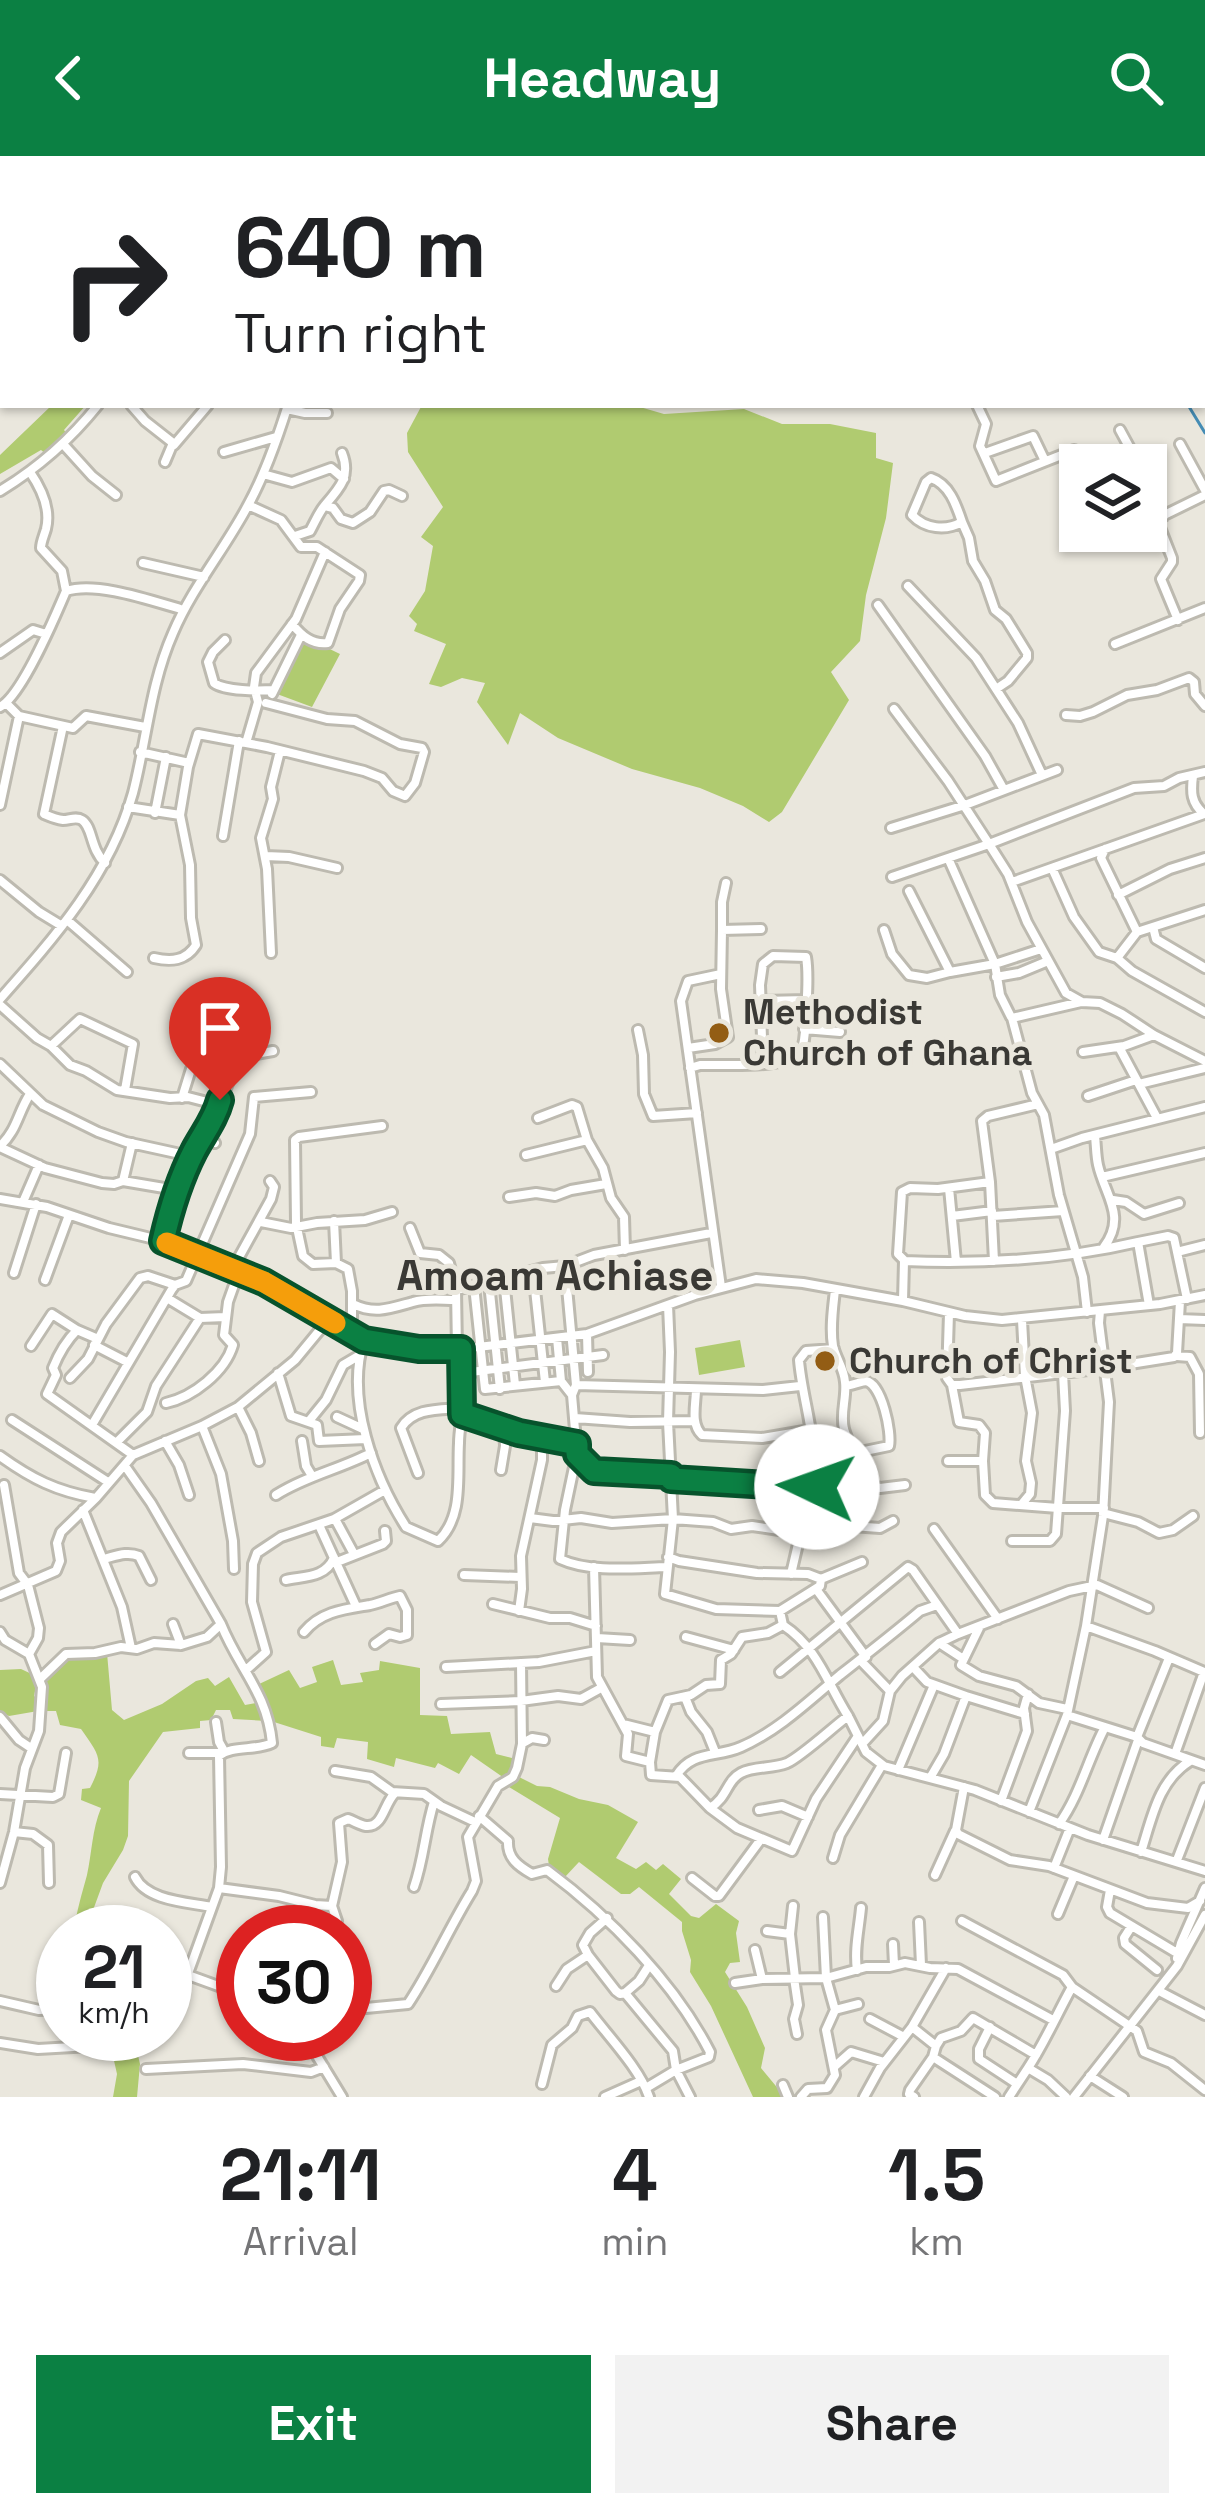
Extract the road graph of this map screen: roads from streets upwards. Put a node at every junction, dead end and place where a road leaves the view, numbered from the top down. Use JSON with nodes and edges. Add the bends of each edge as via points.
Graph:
{"nodes":[{"id":1,"x":95,"y":408,"type":"edge"},
{"id":2,"x":134,"y":408,"type":"edge"},
{"id":3,"x":205,"y":408,"type":"edge"},
{"id":4,"x":288,"y":408,"type":"edge"},
{"id":5,"x":291,"y":408,"type":"edge"},
{"id":6,"x":978,"y":408,"type":"edge"},
{"id":7,"x":327,"y":413,"type":"dead end"},
{"id":8,"x":1120,"y":430,"type":"dead end"},
{"id":9,"x":277,"y":437,"type":"junction"},
{"id":10,"x":63,"y":444,"type":"junction"},
{"id":11,"x":1128,"y":444,"type":"edge"},
{"id":12,"x":1180,"y":445,"type":"dead end"},
{"id":13,"x":173,"y":446,"type":"junction"},
{"id":14,"x":224,"y":452,"type":"dead end"},
{"id":15,"x":342,"y":453,"type":"dead end"},
{"id":16,"x":986,"y":453,"type":"junction"},
{"id":17,"x":1059,"y":455,"type":"edge"},
{"id":18,"x":1045,"y":460,"type":"junction"},
{"id":19,"x":165,"y":462,"type":"dead end"},
{"id":20,"x":30,"y":472,"type":"junction"},
{"id":21,"x":263,"y":474,"type":"junction"},
{"id":22,"x":344,"y":479,"type":"junction"},
{"id":23,"x":0,"y":491,"type":"edge"},
{"id":24,"x":1205,"y":493,"type":"edge"},
{"id":25,"x":116,"y":495,"type":"dead end"},
{"id":26,"x":402,"y":496,"type":"dead end"},
{"id":27,"x":248,"y":506,"type":"junction"},
{"id":28,"x":324,"y":506,"type":"junction"},
{"id":29,"x":1167,"y":514,"type":"edge"},
{"id":30,"x":962,"y":522,"type":"junction"},
{"id":31,"x":295,"y":536,"type":"junction"},
{"id":32,"x":1167,"y":544,"type":"edge"},
{"id":33,"x":325,"y":552,"type":"junction"},
{"id":34,"x":143,"y":562,"type":"dead end"},
{"id":35,"x":204,"y":578,"type":"junction"},
{"id":36,"x":908,"y":586,"type":"dead end"},
{"id":37,"x":66,"y":591,"type":"junction"},
{"id":38,"x":878,"y":605,"type":"dead end"},
{"id":39,"x":1205,"y":608,"type":"edge"},
{"id":40,"x":184,"y":610,"type":"junction"},
{"id":41,"x":1178,"y":620,"type":"junction"},
{"id":42,"x":292,"y":624,"type":"junction"},
{"id":43,"x":46,"y":634,"type":"junction"},
{"id":44,"x":301,"y":637,"type":"junction"},
{"id":45,"x":225,"y":640,"type":"dead end"},
{"id":46,"x":1115,"y":644,"type":"dead end"},
{"id":47,"x":0,"y":653,"type":"edge"},
{"id":48,"x":996,"y":689,"type":"junction"},
{"id":49,"x":255,"y":691,"type":"junction"},
{"id":50,"x":273,"y":691,"type":"junction"},
{"id":51,"x":1205,"y":701,"type":"edge"},
{"id":52,"x":262,"y":703,"type":"junction"},
{"id":53,"x":3,"y":705,"type":"edge"},
{"id":54,"x":894,"y":709,"type":"dead end"},
{"id":55,"x":1066,"y":715,"type":"dead end"},
{"id":56,"x":19,"y":716,"type":"junction"},
{"id":57,"x":63,"y":726,"type":"junction"},
{"id":58,"x":145,"y":728,"type":"junction"},
{"id":59,"x":243,"y":742,"type":"junction"},
{"id":60,"x":280,"y":751,"type":"junction"},
{"id":61,"x":140,"y":752,"type":"junction"},
{"id":62,"x":166,"y":757,"type":"junction"},
{"id":63,"x":189,"y":763,"type":"junction"},
{"id":64,"x":1057,"y":770,"type":"dead end"},
{"id":65,"x":1205,"y":772,"type":"edge"},
{"id":66,"x":1042,"y":775,"type":"junction"},
{"id":67,"x":1193,"y":776,"type":"junction"},
{"id":68,"x":1004,"y":790,"type":"junction"},
{"id":69,"x":0,"y":805,"type":"edge"},
{"id":70,"x":964,"y":805,"type":"junction"},
{"id":71,"x":128,"y":807,"type":"junction"},
{"id":72,"x":155,"y":813,"type":"junction"},
{"id":73,"x":180,"y":815,"type":"junction"},
{"id":74,"x":1205,"y":815,"type":"edge"},
{"id":75,"x":891,"y":828,"type":"dead end"},
{"id":76,"x":223,"y":836,"type":"dead end"},
{"id":77,"x":989,"y":844,"type":"junction"},
{"id":78,"x":1099,"y":853,"type":"junction"},
{"id":79,"x":266,"y":856,"type":"junction"},
{"id":80,"x":948,"y":858,"type":"junction"},
{"id":81,"x":1205,"y":858,"type":"edge"},
{"id":82,"x":105,"y":863,"type":"junction"},
{"id":83,"x":337,"y":868,"type":"dead end"},
{"id":84,"x":1052,"y":868,"type":"junction"},
{"id":85,"x":892,"y":877,"type":"dead end"},
{"id":86,"x":0,"y":880,"type":"edge"},
{"id":87,"x":1012,"y":882,"type":"junction"},
{"id":88,"x":725,"y":883,"type":"dead end"},
{"id":89,"x":909,"y":891,"type":"dead end"},
{"id":90,"x":1118,"y":895,"type":"junction"},
{"id":91,"x":1205,"y":910,"type":"edge"},
{"id":92,"x":64,"y":923,"type":"junction"},
{"id":93,"x":1153,"y":927,"type":"junction"},
{"id":94,"x":761,"y":928,"type":"dead end"},
{"id":95,"x":722,"y":930,"type":"junction"},
{"id":96,"x":884,"y":930,"type":"dead end"},
{"id":97,"x":1137,"y":932,"type":"junction"},
{"id":98,"x":1041,"y":949,"type":"junction"},
{"id":99,"x":1205,"y":950,"type":"edge"},
{"id":100,"x":271,"y":953,"type":"dead end"},
{"id":101,"x":154,"y":958,"type":"dead end"},
{"id":102,"x":1118,"y":958,"type":"junction"},
{"id":103,"x":1190,"y":958,"type":"junction"},
{"id":104,"x":1048,"y":961,"type":"junction"},
{"id":105,"x":995,"y":964,"type":"junction"},
{"id":106,"x":1205,"y":968,"type":"edge"},
{"id":107,"x":127,"y":972,"type":"dead end"},
{"id":108,"x":950,"y":972,"type":"junction"},
{"id":109,"x":721,"y":974,"type":"junction"},
{"id":110,"x":1000,"y":980,"type":"junction"},
{"id":111,"x":807,"y":1000,"type":"junction"},
{"id":112,"x":761,"y":1001,"type":"junction"},
{"id":113,"x":0,"y":1002,"type":"edge"},
{"id":114,"x":1082,"y":1002,"type":"junction"},
{"id":115,"x":1205,"y":1012,"type":"edge"},
{"id":116,"x":1012,"y":1018,"type":"junction"},
{"id":117,"x":805,"y":1029,"type":"junction"},
{"id":118,"x":638,"y":1030,"type":"dead end"},
{"id":119,"x":841,"y":1032,"type":"dead end"},
{"id":120,"x":1154,"y":1035,"type":"junction"},
{"id":121,"x":51,"y":1046,"type":"junction"},
{"id":122,"x":711,"y":1046,"type":"junction"},
{"id":123,"x":1119,"y":1047,"type":"junction"},
{"id":124,"x":688,"y":1048,"type":"junction"},
{"id":125,"x":273,"y":1051,"type":"dead end"},
{"id":126,"x":1083,"y":1052,"type":"dead end"},
{"id":127,"x":0,"y":1064,"type":"edge"},
{"id":128,"x":763,"y":1064,"type":"junction"},
{"id":129,"x":1205,"y":1065,"type":"edge"},
{"id":130,"x":695,"y":1066,"type":"junction"},
{"id":131,"x":190,"y":1069,"type":"dead end"},
{"id":132,"x":1138,"y":1082,"type":"junction"},
{"id":133,"x":124,"y":1090,"type":"junction"},
{"id":134,"x":311,"y":1092,"type":"dead end"},
{"id":135,"x":30,"y":1094,"type":"junction"},
{"id":136,"x":1088,"y":1096,"type":"dead end"},
{"id":137,"x":182,"y":1098,"type":"junction"},
{"id":138,"x":1037,"y":1104,"type":"junction"},
{"id":139,"x":219,"y":1105,"type":"junction"},
{"id":140,"x":1204,"y":1105,"type":"edge"},
{"id":141,"x":698,"y":1113,"type":"junction"},
{"id":142,"x":538,"y":1118,"type":"dead end"},
{"id":143,"x":1157,"y":1118,"type":"junction"},
{"id":144,"x":382,"y":1126,"type":"dead end"},
{"id":145,"x":202,"y":1136,"type":"junction"},
{"id":146,"x":1095,"y":1136,"type":"junction"},
{"id":147,"x":587,"y":1140,"type":"junction"},
{"id":148,"x":131,"y":1143,"type":"junction"},
{"id":149,"x":215,"y":1143,"type":"dead end"},
{"id":150,"x":0,"y":1146,"type":"edge"},
{"id":151,"x":1051,"y":1149,"type":"junction"},
{"id":152,"x":1205,"y":1153,"type":"edge"},
{"id":153,"x":526,"y":1155,"type":"dead end"},
{"id":154,"x":188,"y":1164,"type":"junction"},
{"id":155,"x":39,"y":1165,"type":"junction"},
{"id":156,"x":1102,"y":1177,"type":"junction"},
{"id":157,"x":123,"y":1180,"type":"junction"},
{"id":158,"x":270,"y":1181,"type":"dead end"},
{"id":159,"x":990,"y":1182,"type":"junction"},
{"id":160,"x":606,"y":1184,"type":"junction"},
{"id":161,"x":949,"y":1188,"type":"junction"},
{"id":162,"x":176,"y":1190,"type":"junction"},
{"id":163,"x":509,"y":1197,"type":"dead end"},
{"id":164,"x":0,"y":1199,"type":"edge"},
{"id":165,"x":1113,"y":1200,"type":"junction"},
{"id":166,"x":23,"y":1202,"type":"junction"},
{"id":167,"x":1179,"y":1203,"type":"dead end"},
{"id":168,"x":36,"y":1204,"type":"junction"},
{"id":169,"x":1063,"y":1211,"type":"junction"},
{"id":170,"x":392,"y":1212,"type":"dead end"},
{"id":171,"x":992,"y":1214,"type":"junction"},
{"id":172,"x":69,"y":1215,"type":"junction"},
{"id":173,"x":951,"y":1216,"type":"junction"},
{"id":174,"x":334,"y":1221,"type":"junction"},
{"id":175,"x":261,"y":1222,"type":"junction"},
{"id":176,"x":297,"y":1228,"type":"junction"},
{"id":177,"x":410,"y":1228,"type":"dead end"},
{"id":178,"x":712,"y":1233,"type":"junction"},
{"id":179,"x":1115,"y":1240,"type":"junction"},
{"id":180,"x":163,"y":1241,"type":"junction"},
{"id":181,"x":1138,"y":1242,"type":"junction"},
{"id":182,"x":1205,"y":1245,"type":"edge"},
{"id":183,"x":625,"y":1250,"type":"junction"},
{"id":184,"x":1177,"y":1252,"type":"junction"},
{"id":185,"x":198,"y":1253,"type":"junction"},
{"id":186,"x":1075,"y":1253,"type":"junction"},
{"id":187,"x":904,"y":1261,"type":"junction"},
{"id":188,"x":994,"y":1261,"type":"junction"},
{"id":189,"x":956,"y":1262,"type":"junction"},
{"id":190,"x":336,"y":1263,"type":"junction"},
{"id":191,"x":566,"y":1266,"type":"junction"},
{"id":192,"x":236,"y":1269,"type":"junction"},
{"id":193,"x":533,"y":1270,"type":"junction"},
{"id":194,"x":14,"y":1273,"type":"dead end"},
{"id":195,"x":504,"y":1279,"type":"junction"},
{"id":196,"x":45,"y":1280,"type":"dead end"},
{"id":197,"x":489,"y":1283,"type":"junction"},
{"id":198,"x":175,"y":1285,"type":"junction"},
{"id":199,"x":473,"y":1286,"type":"junction"},
{"id":200,"x":721,"y":1287,"type":"junction"},
{"id":201,"x":835,"y":1290,"type":"junction"},
{"id":202,"x":456,"y":1294,"type":"junction"},
{"id":203,"x":1205,"y":1295,"type":"edge"},
{"id":204,"x":167,"y":1298,"type":"junction"},
{"id":205,"x":1184,"y":1300,"type":"junction"},
{"id":206,"x":903,"y":1301,"type":"junction"},
{"id":207,"x":352,"y":1303,"type":"junction"},
{"id":208,"x":668,"y":1305,"type":"junction"},
{"id":209,"x":1149,"y":1305,"type":"junction"},
{"id":210,"x":1100,"y":1311,"type":"junction"},
{"id":211,"x":1087,"y":1312,"type":"junction"},
{"id":212,"x":949,"y":1313,"type":"junction"},
{"id":213,"x":200,"y":1318,"type":"junction"},
{"id":214,"x":225,"y":1318,"type":"junction"},
{"id":215,"x":1179,"y":1319,"type":"junction"},
{"id":216,"x":328,"y":1320,"type":"junction"},
{"id":217,"x":1022,"y":1320,"type":"junction"},
{"id":218,"x":1205,"y":1320,"type":"edge"},
{"id":219,"x":77,"y":1330,"type":"junction"},
{"id":220,"x":352,"y":1334,"type":"junction"},
{"id":221,"x":586,"y":1334,"type":"junction"},
{"id":222,"x":570,"y":1336,"type":"junction"},
{"id":223,"x":557,"y":1338,"type":"junction"},
{"id":224,"x":364,"y":1340,"type":"junction"},
{"id":225,"x":540,"y":1340,"type":"junction"},
{"id":226,"x":96,"y":1342,"type":"junction"},
{"id":227,"x":526,"y":1342,"type":"junction"},
{"id":228,"x":510,"y":1344,"type":"junction"},
{"id":229,"x":32,"y":1346,"type":"dead end"},
{"id":230,"x":495,"y":1346,"type":"junction"},
{"id":231,"x":481,"y":1347,"type":"junction"},
{"id":232,"x":833,"y":1348,"type":"junction"},
{"id":233,"x":459,"y":1349,"type":"junction"},
{"id":234,"x":360,"y":1355,"type":"junction"},
{"id":235,"x":603,"y":1355,"type":"dead end"},
{"id":236,"x":1175,"y":1355,"type":"junction"},
{"id":237,"x":588,"y":1356,"type":"junction"},
{"id":238,"x":1190,"y":1357,"type":"junction"},
{"id":239,"x":1205,"y":1357,"type":"edge"},
{"id":240,"x":572,"y":1358,"type":"junction"},
{"id":241,"x":559,"y":1360,"type":"junction"},
{"id":242,"x":127,"y":1362,"type":"junction"},
{"id":243,"x":542,"y":1363,"type":"junction"},
{"id":244,"x":528,"y":1365,"type":"junction"},
{"id":245,"x":513,"y":1368,"type":"junction"},
{"id":246,"x":1105,"y":1368,"type":"junction"},
{"id":247,"x":498,"y":1370,"type":"junction"},
{"id":248,"x":484,"y":1372,"type":"junction"},
{"id":249,"x":588,"y":1372,"type":"dead end"},
{"id":250,"x":278,"y":1373,"type":"junction"},
{"id":251,"x":463,"y":1373,"type":"junction"},
{"id":252,"x":1064,"y":1373,"type":"junction"},
{"id":253,"x":1025,"y":1376,"type":"junction"},
{"id":254,"x":70,"y":1378,"type":"dead end"},
{"id":255,"x":545,"y":1382,"type":"junction"},
{"id":256,"x":561,"y":1382,"type":"junction"},
{"id":257,"x":576,"y":1384,"type":"junction"},
{"id":258,"x":515,"y":1385,"type":"junction"},
{"id":259,"x":952,"y":1385,"type":"junction"},
{"id":260,"x":800,"y":1386,"type":"junction"},
{"id":261,"x":846,"y":1386,"type":"junction"},
{"id":262,"x":669,"y":1388,"type":"junction"},
{"id":263,"x":500,"y":1389,"type":"junction"},
{"id":264,"x":696,"y":1389,"type":"junction"},
{"id":265,"x":572,"y":1395,"type":"junction"},
{"id":266,"x":166,"y":1403,"type":"dead end"},
{"id":267,"x":238,"y":1407,"type":"junction"},
{"id":268,"x":463,"y":1411,"type":"junction"},
{"id":269,"x":337,"y":1418,"type":"dead end"},
{"id":270,"x":575,"y":1418,"type":"junction"},
{"id":271,"x":12,"y":1420,"type":"dead end"},
{"id":272,"x":309,"y":1421,"type":"junction"},
{"id":273,"x":695,"y":1421,"type":"junction"},
{"id":274,"x":668,"y":1423,"type":"junction"},
{"id":275,"x":92,"y":1425,"type":"junction"},
{"id":276,"x":202,"y":1426,"type":"junction"},
{"id":277,"x":504,"y":1428,"type":"junction"},
{"id":278,"x":810,"y":1430,"type":"junction"},
{"id":279,"x":1200,"y":1433,"type":"dead end"},
{"id":280,"x":364,"y":1434,"type":"junction"},
{"id":281,"x":542,"y":1438,"type":"junction"},
{"id":282,"x":165,"y":1441,"type":"junction"},
{"id":283,"x":302,"y":1441,"type":"dead end"},
{"id":284,"x":117,"y":1442,"type":"junction"},
{"id":285,"x":577,"y":1449,"type":"junction"},
{"id":286,"x":371,"y":1453,"type":"junction"},
{"id":287,"x":855,"y":1453,"type":"junction"},
{"id":288,"x":133,"y":1455,"type":"junction"},
{"id":289,"x":0,"y":1456,"type":"edge"},
{"id":290,"x":948,"y":1460,"type":"dead end"},
{"id":291,"x":259,"y":1461,"type":"dead end"},
{"id":292,"x":982,"y":1461,"type":"junction"},
{"id":293,"x":124,"y":1466,"type":"junction"},
{"id":294,"x":574,"y":1469,"type":"junction"},
{"id":295,"x":501,"y":1470,"type":"dead end"},
{"id":296,"x":594,"y":1471,"type":"junction"},
{"id":297,"x":418,"y":1472,"type":"dead end"},
{"id":298,"x":312,"y":1477,"type":"junction"},
{"id":299,"x":671,"y":1477,"type":"junction"},
{"id":300,"x":108,"y":1482,"type":"junction"},
{"id":301,"x":850,"y":1482,"type":"junction"},
{"id":302,"x":812,"y":1484,"type":"junction"},
{"id":303,"x":4,"y":1485,"type":"dead end"},
{"id":304,"x":905,"y":1485,"type":"dead end"},
{"id":305,"x":385,"y":1490,"type":"junction"},
{"id":306,"x":189,"y":1495,"type":"dead end"},
{"id":307,"x":276,"y":1495,"type":"dead end"},
{"id":308,"x":96,"y":1498,"type":"junction"},
{"id":309,"x":1021,"y":1505,"type":"junction"},
{"id":310,"x":1058,"y":1508,"type":"junction"},
{"id":311,"x":83,"y":1510,"type":"junction"},
{"id":312,"x":1104,"y":1511,"type":"junction"},
{"id":313,"x":1193,"y":1516,"type":"dead end"},
{"id":314,"x":530,"y":1518,"type":"junction"},
{"id":315,"x":334,"y":1519,"type":"junction"},
{"id":316,"x":673,"y":1519,"type":"junction"},
{"id":317,"x":565,"y":1520,"type":"junction"},
{"id":318,"x":893,"y":1521,"type":"dead end"},
{"id":319,"x":319,"y":1526,"type":"junction"},
{"id":320,"x":934,"y":1529,"type":"dead end"},
{"id":321,"x":385,"y":1531,"type":"dead end"},
{"id":322,"x":799,"y":1533,"type":"junction"},
{"id":323,"x":1012,"y":1540,"type":"dead end"},
{"id":324,"x":354,"y":1554,"type":"junction"},
{"id":325,"x":103,"y":1559,"type":"junction"},
{"id":326,"x":335,"y":1560,"type":"junction"},
{"id":327,"x":667,"y":1562,"type":"junction"},
{"id":328,"x":862,"y":1562,"type":"dead end"},
{"id":329,"x":594,"y":1567,"type":"junction"},
{"id":330,"x":234,"y":1569,"type":"dead end"},
{"id":331,"x":791,"y":1574,"type":"junction"},
{"id":332,"x":464,"y":1575,"type":"dead end"},
{"id":333,"x":520,"y":1576,"type":"junction"},
{"id":334,"x":151,"y":1580,"type":"dead end"},
{"id":335,"x":286,"y":1580,"type":"dead end"},
{"id":336,"x":818,"y":1584,"type":"junction"},
{"id":337,"x":28,"y":1585,"type":"junction"},
{"id":338,"x":1090,"y":1586,"type":"junction"},
{"id":339,"x":0,"y":1595,"type":"edge"},
{"id":340,"x":355,"y":1604,"type":"junction"},
{"id":341,"x":493,"y":1604,"type":"dead end"},
{"id":342,"x":937,"y":1605,"type":"junction"},
{"id":343,"x":1148,"y":1608,"type":"dead end"},
{"id":344,"x":519,"y":1611,"type":"junction"},
{"id":345,"x":780,"y":1611,"type":"junction"},
{"id":346,"x":998,"y":1619,"type":"junction"},
{"id":347,"x":841,"y":1623,"type":"junction"},
{"id":348,"x":173,"y":1624,"type":"dead end"},
{"id":349,"x":221,"y":1624,"type":"junction"},
{"id":350,"x":783,"y":1625,"type":"junction"},
{"id":351,"x":596,"y":1626,"type":"junction"},
{"id":352,"x":980,"y":1626,"type":"junction"},
{"id":353,"x":1086,"y":1626,"type":"junction"},
{"id":354,"x":0,"y":1632,"type":"edge"},
{"id":355,"x":304,"y":1632,"type":"dead end"},
{"id":356,"x":958,"y":1634,"type":"junction"},
{"id":357,"x":686,"y":1637,"type":"dead end"},
{"id":358,"x":597,"y":1638,"type":"junction"},
{"id":359,"x":629,"y":1640,"type":"dead end"},
{"id":360,"x":939,"y":1643,"type":"junction"},
{"id":361,"x":375,"y":1644,"type":"dead end"},
{"id":362,"x":181,"y":1645,"type":"junction"},
{"id":363,"x":131,"y":1648,"type":"junction"},
{"id":364,"x":734,"y":1650,"type":"junction"},
{"id":365,"x":809,"y":1651,"type":"junction"},
{"id":366,"x":596,"y":1652,"type":"junction"},
{"id":367,"x":29,"y":1654,"type":"junction"},
{"id":368,"x":962,"y":1658,"type":"junction"},
{"id":369,"x":1169,"y":1658,"type":"junction"},
{"id":370,"x":863,"y":1659,"type":"junction"},
{"id":371,"x":521,"y":1663,"type":"junction"},
{"id":372,"x":446,"y":1667,"type":"dead end"},
{"id":373,"x":914,"y":1667,"type":"junction"},
{"id":374,"x":1204,"y":1669,"type":"edge"},
{"id":375,"x":246,"y":1670,"type":"junction"},
{"id":376,"x":780,"y":1672,"type":"dead end"},
{"id":377,"x":40,"y":1679,"type":"junction"},
{"id":378,"x":833,"y":1684,"type":"junction"},
{"id":379,"x":934,"y":1685,"type":"junction"},
{"id":380,"x":601,"y":1688,"type":"junction"},
{"id":381,"x":890,"y":1690,"type":"junction"},
{"id":382,"x":1028,"y":1694,"type":"junction"},
{"id":383,"x":966,"y":1696,"type":"junction"},
{"id":384,"x":685,"y":1697,"type":"junction"},
{"id":385,"x":521,"y":1701,"type":"junction"},
{"id":386,"x":441,"y":1704,"type":"dead end"},
{"id":387,"x":1067,"y":1712,"type":"junction"},
{"id":388,"x":1025,"y":1714,"type":"junction"},
{"id":389,"x":848,"y":1716,"type":"junction"},
{"id":390,"x":0,"y":1717,"type":"edge"},
{"id":391,"x":216,"y":1722,"type":"dead end"},
{"id":392,"x":623,"y":1724,"type":"junction"},
{"id":393,"x":1105,"y":1727,"type":"junction"},
{"id":394,"x":655,"y":1732,"type":"junction"},
{"id":395,"x":1138,"y":1738,"type":"junction"},
{"id":396,"x":544,"y":1740,"type":"dead end"},
{"id":397,"x":860,"y":1740,"type":"junction"},
{"id":398,"x":522,"y":1744,"type":"junction"},
{"id":399,"x":31,"y":1748,"type":"junction"},
{"id":400,"x":222,"y":1752,"type":"junction"},
{"id":401,"x":715,"y":1752,"type":"junction"},
{"id":402,"x":66,"y":1754,"type":"dead end"},
{"id":403,"x":189,"y":1754,"type":"dead end"},
{"id":404,"x":1175,"y":1754,"type":"junction"},
{"id":405,"x":1192,"y":1760,"type":"junction"},
{"id":406,"x":650,"y":1762,"type":"junction"},
{"id":407,"x":882,"y":1765,"type":"junction"},
{"id":408,"x":1205,"y":1765,"type":"edge"},
{"id":409,"x":898,"y":1770,"type":"junction"},
{"id":410,"x":334,"y":1771,"type":"dead end"},
{"id":411,"x":676,"y":1776,"type":"junction"},
{"id":412,"x":930,"y":1778,"type":"junction"},
{"id":413,"x":964,"y":1787,"type":"junction"},
{"id":414,"x":1205,"y":1788,"type":"edge"},
{"id":415,"x":21,"y":1793,"type":"junction"},
{"id":416,"x":395,"y":1793,"type":"junction"},
{"id":417,"x":0,"y":1794,"type":"edge"},
{"id":418,"x":1001,"y":1801,"type":"junction"},
{"id":419,"x":434,"y":1802,"type":"junction"},
{"id":420,"x":710,"y":1808,"type":"junction"},
{"id":421,"x":759,"y":1810,"type":"dead end"},
{"id":422,"x":1029,"y":1812,"type":"junction"},
{"id":423,"x":808,"y":1816,"type":"junction"},
{"id":424,"x":477,"y":1819,"type":"junction"},
{"id":425,"x":1059,"y":1824,"type":"junction"},
{"id":426,"x":1070,"y":1828,"type":"junction"},
{"id":427,"x":956,"y":1830,"type":"junction"},
{"id":428,"x":13,"y":1836,"type":"junction"},
{"id":429,"x":0,"y":1837,"type":"edge"},
{"id":430,"x":761,"y":1839,"type":"junction"},
{"id":431,"x":1103,"y":1840,"type":"junction"},
{"id":432,"x":1141,"y":1852,"type":"junction"},
{"id":433,"x":833,"y":1858,"type":"dead end"},
{"id":434,"x":1177,"y":1861,"type":"junction"},
{"id":435,"x":1054,"y":1868,"type":"junction"},
{"id":436,"x":1205,"y":1871,"type":"edge"},
{"id":437,"x":935,"y":1875,"type":"dead end"},
{"id":438,"x":1074,"y":1876,"type":"junction"},
{"id":439,"x":135,"y":1877,"type":"dead end"},
{"id":440,"x":692,"y":1878,"type":"dead end"},
{"id":441,"x":0,"y":1883,"type":"edge"},
{"id":442,"x":49,"y":1883,"type":"dead end"},
{"id":443,"x":414,"y":1887,"type":"dead end"},
{"id":444,"x":219,"y":1888,"type":"junction"},
{"id":445,"x":1205,"y":1888,"type":"edge"},
{"id":446,"x":1110,"y":1890,"type":"junction"},
{"id":447,"x":315,"y":1905,"type":"edge"},
{"id":448,"x":332,"y":1905,"type":"edge"},
{"id":449,"x":793,"y":1906,"type":"dead end"},
{"id":450,"x":212,"y":1907,"type":"junction"},
{"id":451,"x":861,"y":1908,"type":"dead end"},
{"id":452,"x":1191,"y":1913,"type":"junction"},
{"id":453,"x":1058,"y":1914,"type":"dead end"},
{"id":454,"x":1205,"y":1915,"type":"edge"},
{"id":455,"x":824,"y":1917,"type":"dead end"},
{"id":456,"x":607,"y":1918,"type":"junction"},
{"id":457,"x":962,"y":1921,"type":"dead end"},
{"id":458,"x":919,"y":1922,"type":"dead end"},
{"id":459,"x":1131,"y":1927,"type":"junction"},
{"id":460,"x":1202,"y":1930,"type":"edge"},
{"id":461,"x":767,"y":1931,"type":"dead end"},
{"id":462,"x":790,"y":1934,"type":"junction"},
{"id":463,"x":893,"y":1944,"type":"dead end"},
{"id":464,"x":755,"y":1950,"type":"dead end"},
{"id":465,"x":1177,"y":1953,"type":"junction"},
{"id":466,"x":588,"y":1954,"type":"junction"},
{"id":467,"x":192,"y":1964,"type":"edge"},
{"id":468,"x":894,"y":1965,"type":"junction"},
{"id":469,"x":921,"y":1965,"type":"junction"},
{"id":470,"x":1178,"y":1966,"type":"junction"},
{"id":471,"x":649,"y":1967,"type":"junction"},
{"id":472,"x":946,"y":1968,"type":"junction"},
{"id":473,"x":856,"y":1970,"type":"junction"},
{"id":474,"x":1157,"y":1970,"type":"dead end"},
{"id":475,"x":794,"y":1978,"type":"junction"},
{"id":476,"x":826,"y":1978,"type":"junction"},
{"id":477,"x":762,"y":1979,"type":"junction"},
{"id":478,"x":735,"y":1983,"type":"dead end"},
{"id":479,"x":556,"y":1986,"type":"dead end"},
{"id":480,"x":1072,"y":1987,"type":"junction"},
{"id":481,"x":1159,"y":1991,"type":"junction"},
{"id":482,"x":626,"y":1993,"type":"junction"},
{"id":483,"x":0,"y":2001,"type":"edge"},
{"id":484,"x":858,"y":2004,"type":"dead end"},
{"id":485,"x":372,"y":2008,"type":"edge"},
{"id":486,"x":36,"y":2009,"type":"edge"},
{"id":487,"x":835,"y":2010,"type":"junction"},
{"id":488,"x":1205,"y":2015,"type":"edge"},
{"id":489,"x":870,"y":2019,"type":"dead end"},
{"id":490,"x":1053,"y":2020,"type":"junction"},
{"id":491,"x":913,"y":2027,"type":"junction"},
{"id":492,"x":990,"y":2027,"type":"junction"},
{"id":493,"x":1130,"y":2028,"type":"junction"},
{"id":494,"x":796,"y":2034,"type":"dead end"},
{"id":495,"x":904,"y":2037,"type":"junction"},
{"id":496,"x":0,"y":2043,"type":"edge"},
{"id":497,"x":36,"y":2049,"type":"edge"},
{"id":498,"x":935,"y":2051,"type":"junction"},
{"id":499,"x":1036,"y":2055,"type":"junction"},
{"id":500,"x":320,"y":2061,"type":"edge"},
{"id":501,"x":885,"y":2062,"type":"junction"},
{"id":502,"x":324,"y":2067,"type":"junction"},
{"id":503,"x":834,"y":2068,"type":"junction"},
{"id":504,"x":1028,"y":2068,"type":"junction"},
{"id":505,"x":146,"y":2069,"type":"dead end"},
{"id":506,"x":676,"y":2070,"type":"junction"},
{"id":507,"x":1090,"y":2076,"type":"junction"},
{"id":508,"x":542,"y":2084,"type":"dead end"},
{"id":509,"x":1017,"y":2084,"type":"junction"},
{"id":510,"x":783,"y":2085,"type":"dead end"},
{"id":511,"x":645,"y":2089,"type":"edge"},
{"id":512,"x":1205,"y":2090,"type":"edge"},
{"id":513,"x":343,"y":2097,"type":"edge"},
{"id":514,"x":605,"y":2097,"type":"edge"},
{"id":515,"x":690,"y":2097,"type":"edge"},
{"id":516,"x":788,"y":2097,"type":"edge"},
{"id":517,"x":801,"y":2097,"type":"edge"},
{"id":518,"x":864,"y":2097,"type":"edge"},
{"id":519,"x":914,"y":2097,"type":"edge"},
{"id":520,"x":995,"y":2097,"type":"edge"},
{"id":521,"x":1009,"y":2097,"type":"edge"},
{"id":522,"x":1070,"y":2097,"type":"edge"},
{"id":523,"x":1123,"y":2097,"type":"edge"}],
"edges":[{"from":1,"to":10,"type":"street"},
{"from":2,"to":13,"type":"street"},
{"from":3,"to":13,"type":"street"},
{"from":4,"to":9,"type":"street"},
{"from":5,"to":7,"type":"street"},
{"from":6,"to":16,"type":"street"},
{"from":8,"to":11,"type":"street"},
{"from":9,"to":14,"type":"street"},
{"from":9,"to":21,"type":"street"},
{"from":10,"to":20,"type":"street"},
{"from":10,"to":25,"type":"street"},
{"from":12,"to":24,"type":"street"},
{"from":13,"to":19,"type":"street"},
{"from":15,"to":22,"type":"street"},
{"from":16,"to":18,"type":"street","via":[[1033,436]]},
{"from":16,"to":18,"type":"street","via":[[997,482]]},
{"from":17,"to":18,"type":"street"},
{"from":20,"to":23,"type":"street"},
{"from":20,"to":37,"type":"street","via":[[44,502],[40,548],[62,571]]},
{"from":21,"to":22,"type":"street","via":[[292,482],[331,467]]},
{"from":21,"to":27,"type":"street"},
{"from":22,"to":28,"type":"street"},
{"from":24,"to":29,"type":"street"},
{"from":26,"to":28,"type":"street","via":[[384,491],[353,523]]},
{"from":27,"to":31,"type":"street","via":[[277,517]]},
{"from":27,"to":35,"type":"street"},
{"from":28,"to":31,"type":"street","via":[[310,531]]},
{"from":30,"to":30,"type":"street","via":[[945,487],[931,478],[912,515],[932,527]]},
{"from":30,"to":48,"type":"street","via":[[995,610],[1027,653]]},
{"from":31,"to":33,"type":"street","via":[[301,548]]},
{"from":32,"to":41,"type":"street","via":[[1172,562],[1161,579]]},
{"from":33,"to":42,"type":"street"},
{"from":33,"to":44,"type":"street","via":[[360,577],[328,643]]},
{"from":34,"to":35,"type":"street"},
{"from":35,"to":40,"type":"street"},
{"from":36,"to":48,"type":"street"},
{"from":37,"to":40,"type":"street","via":[[94,589]]},
{"from":37,"to":43,"type":"street"},
{"from":38,"to":68,"type":"street"},
{"from":39,"to":41,"type":"street"},
{"from":40,"to":58,"type":"street"},
{"from":41,"to":46,"type":"street"},
{"from":42,"to":44,"type":"street"},
{"from":42,"to":49,"type":"street","via":[[257,669]]},
{"from":43,"to":47,"type":"street","via":[[33,630]]},
{"from":43,"to":53,"type":"street"},
{"from":44,"to":50,"type":"street"},
{"from":45,"to":49,"type":"street","via":[[209,657],[212,679],[221,688]]},
{"from":48,"to":66,"type":"street"},
{"from":49,"to":50,"type":"street"},
{"from":49,"to":52,"type":"street"},
{"from":50,"to":52,"type":"street"},
{"from":51,"to":55,"type":"street","via":[[1189,678]]},
{"from":52,"to":59,"type":"street"},
{"from":52,"to":60,"type":"street","via":[[357,722],[424,752],[405,796],[370,773]]},
{"from":53,"to":56,"type":"street"},
{"from":54,"to":70,"type":"street"},
{"from":56,"to":57,"type":"street"},
{"from":56,"to":69,"type":"street"},
{"from":57,"to":58,"type":"street","via":[[76,728],[86,716]]},
{"from":57,"to":82,"type":"street","via":[[44,814],[84,821]]},
{"from":58,"to":61,"type":"street"},
{"from":59,"to":60,"type":"street"},
{"from":59,"to":63,"type":"street","via":[[198,734]]},
{"from":59,"to":76,"type":"street"},
{"from":60,"to":79,"type":"street","via":[[261,838]]},
{"from":61,"to":62,"type":"street"},
{"from":61,"to":71,"type":"street"},
{"from":62,"to":63,"type":"street"},
{"from":62,"to":72,"type":"street"},
{"from":63,"to":73,"type":"street"},
{"from":64,"to":66,"type":"street"},
{"from":65,"to":67,"type":"street"},
{"from":66,"to":68,"type":"street"},
{"from":67,"to":74,"type":"street","via":[[1192,795]]},
{"from":67,"to":77,"type":"street","via":[[1134,788]]},
{"from":68,"to":70,"type":"street"},
{"from":70,"to":75,"type":"street"},
{"from":70,"to":77,"type":"street"},
{"from":71,"to":72,"type":"street"},
{"from":71,"to":82,"type":"street"},
{"from":72,"to":73,"type":"street"},
{"from":73,"to":101,"type":"street","via":[[196,945],[174,960]]},
{"from":74,"to":78,"type":"street"},
{"from":77,"to":80,"type":"street"},
{"from":77,"to":87,"type":"street"},
{"from":78,"to":84,"type":"street"},
{"from":78,"to":90,"type":"street"},
{"from":79,"to":83,"type":"street"},
{"from":79,"to":100,"type":"street"},
{"from":80,"to":85,"type":"street"},
{"from":80,"to":105,"type":"street"},
{"from":81,"to":90,"type":"street"},
{"from":82,"to":92,"type":"street"},
{"from":84,"to":87,"type":"street"},
{"from":84,"to":102,"type":"street","via":[[1090,942]]},
{"from":86,"to":92,"type":"street"},
{"from":87,"to":98,"type":"street"},
{"from":88,"to":95,"type":"street"},
{"from":89,"to":108,"type":"street"},
{"from":90,"to":97,"type":"street"},
{"from":91,"to":93,"type":"street"},
{"from":92,"to":107,"type":"street"},
{"from":92,"to":113,"type":"street"},
{"from":93,"to":97,"type":"street"},
{"from":93,"to":103,"type":"street","via":[[1156,938]]},
{"from":94,"to":95,"type":"street"},
{"from":95,"to":109,"type":"street"},
{"from":96,"to":108,"type":"street","via":[[909,975]]},
{"from":97,"to":102,"type":"street"},
{"from":98,"to":104,"type":"street"},
{"from":98,"to":105,"type":"street"},
{"from":99,"to":103,"type":"street"},
{"from":102,"to":115,"type":"street"},
{"from":103,"to":106,"type":"street"},
{"from":104,"to":110,"type":"street"},
{"from":104,"to":114,"type":"street","via":[[1066,993]]},
{"from":105,"to":108,"type":"street"},
{"from":105,"to":110,"type":"street"},
{"from":109,"to":122,"type":"street","via":[[729,1034]]},
{"from":109,"to":124,"type":"street","via":[[686,984]]},
{"from":110,"to":116,"type":"street"},
{"from":111,"to":112,"type":"street"},
{"from":111,"to":112,"type":"street","via":[[807,958],[773,956],[763,964]]},
{"from":111,"to":117,"type":"street"},
{"from":112,"to":128,"type":"street"},
{"from":113,"to":121,"type":"street"},
{"from":114,"to":116,"type":"street"},
{"from":114,"to":120,"type":"street","via":[[1102,1004]]},
{"from":116,"to":138,"type":"street"},
{"from":117,"to":119,"type":"street"},
{"from":117,"to":128,"type":"street","via":[[796,1057]]},
{"from":118,"to":141,"type":"street","via":[[652,1114]]},
{"from":120,"to":123,"type":"street"},
{"from":120,"to":129,"type":"street"},
{"from":121,"to":133,"type":"street","via":[[70,1065]]},
{"from":121,"to":133,"type":"street","via":[[80,1019],[133,1044]]},
{"from":122,"to":124,"type":"street"},
{"from":122,"to":130,"type":"street"},
{"from":123,"to":126,"type":"street"},
{"from":123,"to":132,"type":"street"},
{"from":124,"to":130,"type":"street"},
{"from":125,"to":139,"type":"street","via":[[246,1057]]},
{"from":127,"to":135,"type":"street"},
{"from":128,"to":130,"type":"street"},
{"from":129,"to":132,"type":"street"},
{"from":130,"to":141,"type":"street"},
{"from":131,"to":137,"type":"street"},
{"from":132,"to":136,"type":"street"},
{"from":132,"to":143,"type":"street"},
{"from":133,"to":137,"type":"street"},
{"from":134,"to":185,"type":"street","via":[[254,1097],[250,1134]]},
{"from":135,"to":148,"type":"street"},
{"from":135,"to":150,"type":"street"},
{"from":137,"to":139,"type":"street"},
{"from":138,"to":151,"type":"street"},
{"from":138,"to":159,"type":"street","via":[[982,1121]]},
{"from":139,"to":145,"type":"street"},
{"from":140,"to":143,"type":"street"},
{"from":141,"to":178,"type":"street"},
{"from":142,"to":147,"type":"street","via":[[574,1106]]},
{"from":143,"to":146,"type":"street"},
{"from":144,"to":176,"type":"street","via":[[296,1138]]},
{"from":145,"to":149,"type":"street"},
{"from":145,"to":154,"type":"street"},
{"from":146,"to":151,"type":"street"},
{"from":146,"to":156,"type":"street"},
{"from":147,"to":153,"type":"street"},
{"from":147,"to":160,"type":"street"},
{"from":148,"to":154,"type":"street","via":[[176,1153]]},
{"from":148,"to":157,"type":"street"},
{"from":150,"to":155,"type":"street"},
{"from":151,"to":169,"type":"street"},
{"from":152,"to":156,"type":"street"},
{"from":154,"to":162,"type":"street"},
{"from":155,"to":157,"type":"street","via":[[101,1184]]},
{"from":155,"to":166,"type":"street"},
{"from":156,"to":165,"type":"street"},
{"from":157,"to":162,"type":"street"},
{"from":158,"to":175,"type":"street"},
{"from":159,"to":161,"type":"street"},
{"from":159,"to":171,"type":"street"},
{"from":160,"to":163,"type":"street"},
{"from":160,"to":183,"type":"street","via":[[624,1217]]},
{"from":161,"to":173,"type":"street"},
{"from":161,"to":187,"type":"street","via":[[902,1192]]},
{"from":162,"to":180,"type":"street"},
{"from":164,"to":166,"type":"street"},
{"from":165,"to":167,"type":"street","via":[[1144,1214]]},
{"from":165,"to":179,"type":"street"},
{"from":166,"to":168,"type":"street"},
{"from":168,"to":172,"type":"street"},
{"from":168,"to":194,"type":"street"},
{"from":169,"to":171,"type":"street"},
{"from":169,"to":186,"type":"street"},
{"from":170,"to":174,"type":"street"},
{"from":171,"to":173,"type":"street"},
{"from":171,"to":188,"type":"street"},
{"from":172,"to":180,"type":"street"},
{"from":172,"to":196,"type":"street"},
{"from":173,"to":189,"type":"street"},
{"from":174,"to":176,"type":"street"},
{"from":174,"to":190,"type":"street"},
{"from":175,"to":176,"type":"street"},
{"from":175,"to":192,"type":"street"},
{"from":176,"to":190,"type":"street","via":[[305,1260]]},
{"from":177,"to":202,"type":"street","via":[[421,1254],[448,1260]]},
{"from":178,"to":183,"type":"street"},
{"from":178,"to":200,"type":"street"},
{"from":179,"to":181,"type":"street"},
{"from":179,"to":186,"type":"street"},
{"from":180,"to":185,"type":"street"},
{"from":181,"to":184,"type":"street","via":[[1168,1236]]},
{"from":181,"to":209,"type":"street"},
{"from":182,"to":184,"type":"street"},
{"from":183,"to":191,"type":"street"},
{"from":184,"to":205,"type":"street"},
{"from":185,"to":192,"type":"street"},
{"from":185,"to":198,"type":"street","via":[[186,1281]]},
{"from":186,"to":188,"type":"street"},
{"from":186,"to":211,"type":"street"},
{"from":187,"to":189,"type":"street"},
{"from":187,"to":206,"type":"street"},
{"from":188,"to":189,"type":"street"},
{"from":190,"to":207,"type":"street","via":[[349,1271]]},
{"from":191,"to":193,"type":"street"},
{"from":191,"to":222,"type":"street"},
{"from":192,"to":214,"type":"street"},
{"from":192,"to":216,"type":"street"},
{"from":193,"to":195,"type":"street"},
{"from":193,"to":225,"type":"street"},
{"from":195,"to":197,"type":"street"},
{"from":195,"to":228,"type":"street"},
{"from":197,"to":199,"type":"street"},
{"from":197,"to":230,"type":"street"},
{"from":198,"to":204,"type":"street"},
{"from":198,"to":226,"type":"street","via":[[140,1278]]},
{"from":199,"to":202,"type":"street"},
{"from":199,"to":231,"type":"street"},
{"from":200,"to":201,"type":"street","via":[[769,1279]]},
{"from":200,"to":208,"type":"street"},
{"from":201,"to":206,"type":"street"},
{"from":201,"to":232,"type":"street"},
{"from":202,"to":207,"type":"street","via":[[387,1311]]},
{"from":202,"to":233,"type":"street"},
{"from":203,"to":205,"type":"street"},
{"from":204,"to":213,"type":"street"},
{"from":204,"to":242,"type":"street"},
{"from":205,"to":209,"type":"street"},
{"from":205,"to":215,"type":"street"},
{"from":206,"to":212,"type":"street"},
{"from":207,"to":220,"type":"street"},
{"from":208,"to":221,"type":"street"},
{"from":208,"to":262,"type":"street"},
{"from":209,"to":210,"type":"street"},
{"from":210,"to":211,"type":"street"},
{"from":210,"to":246,"type":"street"},
{"from":211,"to":217,"type":"street"},
{"from":212,"to":217,"type":"street"},
{"from":212,"to":259,"type":"street"},
{"from":213,"to":214,"type":"street"},
{"from":213,"to":284,"type":"street","via":[[147,1412]]},
{"from":214,"to":266,"type":"street","via":[[233,1345],[228,1360]]},
{"from":215,"to":218,"type":"street"},
{"from":215,"to":236,"type":"street"},
{"from":216,"to":220,"type":"street"},
{"from":216,"to":250,"type":"street"},
{"from":217,"to":253,"type":"street"},
{"from":219,"to":226,"type":"street"},
{"from":219,"to":229,"type":"street","via":[[52,1314]]},
{"from":219,"to":275,"type":"street","via":[[60,1351],[47,1394]]},
{"from":220,"to":224,"type":"street"},
{"from":221,"to":222,"type":"street"},
{"from":221,"to":237,"type":"street"},
{"from":222,"to":223,"type":"street"},
{"from":222,"to":240,"type":"street"},
{"from":223,"to":225,"type":"street"},
{"from":223,"to":241,"type":"street"},
{"from":224,"to":233,"type":"street"},
{"from":224,"to":234,"type":"street"},
{"from":225,"to":227,"type":"street"},
{"from":225,"to":243,"type":"street"},
{"from":226,"to":242,"type":"street"},
{"from":226,"to":254,"type":"street"},
{"from":227,"to":228,"type":"street"},
{"from":227,"to":244,"type":"street"},
{"from":228,"to":230,"type":"street"},
{"from":228,"to":245,"type":"street"},
{"from":230,"to":231,"type":"street"},
{"from":230,"to":247,"type":"street"},
{"from":231,"to":233,"type":"street"},
{"from":231,"to":248,"type":"street"},
{"from":232,"to":260,"type":"street","via":[[800,1355]]},
{"from":232,"to":261,"type":"street"},
{"from":233,"to":251,"type":"street"},
{"from":234,"to":272,"type":"street","via":[[343,1365]]},
{"from":234,"to":280,"type":"street"},
{"from":235,"to":237,"type":"street"},
{"from":236,"to":238,"type":"street"},
{"from":236,"to":246,"type":"street"},
{"from":237,"to":240,"type":"street"},
{"from":237,"to":249,"type":"street"},
{"from":238,"to":239,"type":"street"},
{"from":238,"to":279,"type":"street","via":[[1199,1374]]},
{"from":240,"to":241,"type":"street"},
{"from":240,"to":257,"type":"street"},
{"from":241,"to":243,"type":"street"},
{"from":241,"to":256,"type":"street"},
{"from":242,"to":275,"type":"street"},
{"from":243,"to":244,"type":"street"},
{"from":243,"to":255,"type":"street"},
{"from":244,"to":245,"type":"street"},
{"from":245,"to":247,"type":"street"},
{"from":245,"to":258,"type":"street"},
{"from":246,"to":252,"type":"street"},
{"from":246,"to":312,"type":"street"},
{"from":247,"to":248,"type":"street"},
{"from":247,"to":263,"type":"street"},
{"from":248,"to":251,"type":"street"},
{"from":248,"to":263,"type":"street","via":[[485,1389]]},
{"from":250,"to":267,"type":"street"},
{"from":250,"to":272,"type":"street","via":[[291,1416]]},
{"from":251,"to":268,"type":"street"},
{"from":252,"to":253,"type":"street"},
{"from":252,"to":310,"type":"street"},
{"from":253,"to":259,"type":"street"},
{"from":253,"to":309,"type":"street","via":[[1031,1483]]},
{"from":255,"to":256,"type":"street"},
{"from":255,"to":258,"type":"street"},
{"from":256,"to":265,"type":"street"},
{"from":257,"to":262,"type":"street"},
{"from":257,"to":265,"type":"street"},
{"from":258,"to":263,"type":"street"},
{"from":259,"to":292,"type":"street","via":[[959,1422],[984,1428]]},
{"from":260,"to":264,"type":"street"},
{"from":260,"to":278,"type":"street"},
{"from":261,"to":287,"type":"street","via":[[844,1425]]},
{"from":261,"to":287,"type":"street","via":[[872,1384],[891,1433],[889,1446]]},
{"from":262,"to":264,"type":"street"},
{"from":262,"to":274,"type":"street"},
{"from":264,"to":273,"type":"street"},
{"from":265,"to":270,"type":"street"},
{"from":267,"to":276,"type":"street"},
{"from":267,"to":291,"type":"street"},
{"from":268,"to":277,"type":"street"},
{"from":268,"to":297,"type":"street","via":[[417,1413],[402,1424]]},
{"from":268,"to":305,"type":"street","via":[[458,1497],[441,1540],[407,1529]]},
{"from":269,"to":280,"type":"street"},
{"from":270,"to":274,"type":"street"},
{"from":270,"to":285,"type":"street"},
{"from":271,"to":300,"type":"street"},
{"from":272,"to":280,"type":"street","via":[[319,1441]]},
{"from":273,"to":274,"type":"street"},
{"from":273,"to":278,"type":"street","via":[[700,1433],[725,1437]]},
{"from":274,"to":299,"type":"street"},
{"from":275,"to":284,"type":"street"},
{"from":276,"to":282,"type":"street"},
{"from":276,"to":330,"type":"street","via":[[222,1461]]},
{"from":277,"to":281,"type":"street"},
{"from":277,"to":295,"type":"street"},
{"from":278,"to":302,"type":"street"},
{"from":280,"to":286,"type":"street"},
{"from":281,"to":285,"type":"street"},
{"from":281,"to":314,"type":"street"},
{"from":282,"to":288,"type":"street"},
{"from":282,"to":306,"type":"street"},
{"from":283,"to":298,"type":"street"},
{"from":284,"to":288,"type":"street"},
{"from":285,"to":294,"type":"street"},
{"from":285,"to":296,"type":"street"},
{"from":286,"to":298,"type":"street"},
{"from":286,"to":305,"type":"street"},
{"from":287,"to":301,"type":"street"},
{"from":288,"to":293,"type":"street"},
{"from":289,"to":308,"type":"street","via":[[63,1492]]},
{"from":290,"to":292,"type":"street"},
{"from":292,"to":309,"type":"street","via":[[989,1501]]},
{"from":293,"to":300,"type":"street"},
{"from":293,"to":349,"type":"street"},
{"from":294,"to":296,"type":"street"},
{"from":294,"to":317,"type":"street"},
{"from":296,"to":299,"type":"street"},
{"from":298,"to":307,"type":"street"},
{"from":299,"to":302,"type":"street"},
{"from":299,"to":316,"type":"street"},
{"from":300,"to":308,"type":"street"},
{"from":301,"to":302,"type":"street"},
{"from":301,"to":304,"type":"street"},
{"from":301,"to":318,"type":"street","via":[[851,1526]]},
{"from":302,"to":322,"type":"street"},
{"from":303,"to":337,"type":"street"},
{"from":305,"to":315,"type":"street"},
{"from":308,"to":311,"type":"street"},
{"from":309,"to":310,"type":"street"},
{"from":310,"to":312,"type":"street"},
{"from":310,"to":323,"type":"street","via":[[1054,1539]]},
{"from":311,"to":325,"type":"street"},
{"from":311,"to":337,"type":"street","via":[[58,1536],[56,1571]]},
{"from":312,"to":313,"type":"street","via":[[1159,1533]]},
{"from":312,"to":338,"type":"street"},
{"from":314,"to":317,"type":"street"},
{"from":314,"to":333,"type":"street"},
{"from":315,"to":319,"type":"street"},
{"from":315,"to":324,"type":"street"},
{"from":316,"to":317,"type":"street"},
{"from":316,"to":322,"type":"street"},
{"from":316,"to":327,"type":"street"},
{"from":317,"to":329,"type":"street","via":[[561,1560]]},
{"from":319,"to":326,"type":"street"},
{"from":319,"to":375,"type":"street","via":[[281,1537],[254,1558],[252,1602],[266,1652]]},
{"from":320,"to":346,"type":"street"},
{"from":321,"to":324,"type":"street","via":[[385,1543]]},
{"from":322,"to":331,"type":"street"},
{"from":324,"to":326,"type":"street"},
{"from":325,"to":334,"type":"street","via":[[140,1556]]},
{"from":325,"to":363,"type":"street"},
{"from":326,"to":335,"type":"street","via":[[321,1574]]},
{"from":326,"to":340,"type":"street"},
{"from":327,"to":329,"type":"street"},
{"from":327,"to":331,"type":"street"},
{"from":327,"to":345,"type":"street","via":[[668,1597]]},
{"from":328,"to":336,"type":"street"},
{"from":329,"to":351,"type":"street"},
{"from":331,"to":336,"type":"street"},
{"from":332,"to":333,"type":"street"},
{"from":333,"to":344,"type":"street"},
{"from":336,"to":345,"type":"street"},
{"from":336,"to":347,"type":"street"},
{"from":337,"to":339,"type":"street"},
{"from":337,"to":367,"type":"street","via":[[39,1628]]},
{"from":338,"to":343,"type":"street"},
{"from":338,"to":346,"type":"street"},
{"from":338,"to":353,"type":"street"},
{"from":340,"to":355,"type":"street"},
{"from":340,"to":361,"type":"street","via":[[402,1599],[407,1635]]},
{"from":341,"to":344,"type":"street"},
{"from":342,"to":347,"type":"street","via":[[908,1567]]},
{"from":342,"to":356,"type":"street"},
{"from":342,"to":370,"type":"street"},
{"from":344,"to":351,"type":"street"},
{"from":345,"to":350,"type":"street"},
{"from":346,"to":352,"type":"street"},
{"from":347,"to":365,"type":"street"},
{"from":347,"to":370,"type":"street"},
{"from":348,"to":362,"type":"street"},
{"from":349,"to":362,"type":"street"},
{"from":349,"to":375,"type":"street"},
{"from":350,"to":364,"type":"street","via":[[746,1635]]},
{"from":350,"to":365,"type":"street"},
{"from":351,"to":358,"type":"street"},
{"from":352,"to":356,"type":"street"},
{"from":352,"to":368,"type":"street"},
{"from":353,"to":369,"type":"street"},
{"from":353,"to":387,"type":"street"},
{"from":354,"to":367,"type":"street"},
{"from":356,"to":360,"type":"street"},
{"from":357,"to":364,"type":"street"},
{"from":358,"to":359,"type":"street"},
{"from":358,"to":366,"type":"street"},
{"from":360,"to":368,"type":"street"},
{"from":360,"to":373,"type":"street"},
{"from":362,"to":363,"type":"street"},
{"from":363,"to":377,"type":"street","via":[[66,1654]]},
{"from":364,"to":384,"type":"street","via":[[720,1663],[720,1684]]},
{"from":365,"to":376,"type":"street"},
{"from":365,"to":378,"type":"street"},
{"from":366,"to":371,"type":"street"},
{"from":366,"to":380,"type":"street"},
{"from":367,"to":377,"type":"street"},
{"from":368,"to":382,"type":"street","via":[[970,1671]]},
{"from":369,"to":374,"type":"street"},
{"from":369,"to":395,"type":"street"},
{"from":370,"to":378,"type":"street"},
{"from":370,"to":381,"type":"street"},
{"from":371,"to":372,"type":"street"},
{"from":371,"to":385,"type":"street"},
{"from":373,"to":379,"type":"street"},
{"from":373,"to":381,"type":"street"},
{"from":374,"to":404,"type":"street"},
{"from":375,"to":400,"type":"street","via":[[264,1700],[272,1743]]},
{"from":377,"to":399,"type":"street"},
{"from":378,"to":389,"type":"street"},
{"from":378,"to":401,"type":"street","via":[[740,1747]]},
{"from":379,"to":383,"type":"street"},
{"from":379,"to":409,"type":"street"},
{"from":380,"to":385,"type":"street","via":[[581,1699]]},
{"from":380,"to":392,"type":"street"},
{"from":381,"to":397,"type":"street","via":[[883,1721]]},
{"from":382,"to":387,"type":"street"},
{"from":382,"to":388,"type":"street"},
{"from":383,"to":388,"type":"street"},
{"from":383,"to":412,"type":"street"},
{"from":384,"to":394,"type":"street","via":[[666,1703]]},
{"from":384,"to":401,"type":"street"},
{"from":385,"to":386,"type":"street"},
{"from":385,"to":398,"type":"street"},
{"from":387,"to":393,"type":"street"},
{"from":387,"to":422,"type":"street"},
{"from":388,"to":418,"type":"street","via":[[1027,1731]]},
{"from":389,"to":397,"type":"street"},
{"from":389,"to":420,"type":"street","via":[[791,1761],[736,1776]]},
{"from":390,"to":399,"type":"street"},
{"from":391,"to":400,"type":"street"},
{"from":392,"to":394,"type":"street"},
{"from":392,"to":406,"type":"street","via":[[626,1756]]},
{"from":393,"to":395,"type":"street"},
{"from":393,"to":425,"type":"street"},
{"from":394,"to":406,"type":"street"},
{"from":395,"to":404,"type":"street"},
{"from":395,"to":431,"type":"street"},
{"from":396,"to":398,"type":"street"},
{"from":397,"to":407,"type":"street"},
{"from":397,"to":423,"type":"street"},
{"from":398,"to":424,"type":"street","via":[[516,1773]]},
{"from":399,"to":415,"type":"street"},
{"from":400,"to":403,"type":"street"},
{"from":400,"to":444,"type":"street"},
{"from":401,"to":411,"type":"street","via":[[695,1757]]},
{"from":402,"to":415,"type":"street","via":[[59,1794]]},
{"from":404,"to":405,"type":"street"},
{"from":405,"to":408,"type":"street"},
{"from":405,"to":432,"type":"street","via":[[1164,1787]]},
{"from":406,"to":411,"type":"street","via":[[651,1775]]},
{"from":407,"to":409,"type":"street"},
{"from":407,"to":433,"type":"street"},
{"from":409,"to":412,"type":"street"},
{"from":410,"to":416,"type":"street","via":[[375,1778]]},
{"from":411,"to":420,"type":"street"},
{"from":412,"to":413,"type":"street"},
{"from":413,"to":418,"type":"street"},
{"from":413,"to":427,"type":"street"},
{"from":414,"to":434,"type":"street"},
{"from":415,"to":417,"type":"street"},
{"from":415,"to":428,"type":"street"},
{"from":416,"to":419,"type":"street","via":[[419,1792]]},
{"from":416,"to":448,"type":"street","via":[[375,1825],[339,1823],[342,1862]]},
{"from":418,"to":422,"type":"street"},
{"from":419,"to":424,"type":"street"},
{"from":419,"to":443,"type":"street"},
{"from":420,"to":430,"type":"street"},
{"from":421,"to":423,"type":"street","via":[[778,1805]]},
{"from":422,"to":425,"type":"street"},
{"from":423,"to":430,"type":"street","via":[[792,1851]]},
{"from":424,"to":456,"type":"street","via":[[508,1841],[513,1860],[532,1874],[547,1870]]},
{"from":424,"to":485,"type":"street","via":[[467,1842],[475,1886],[429,1973],[408,2005]]},
{"from":425,"to":426,"type":"street"},
{"from":426,"to":431,"type":"street"},
{"from":426,"to":435,"type":"street"},
{"from":427,"to":435,"type":"street","via":[[1010,1860]]},
{"from":427,"to":437,"type":"street"},
{"from":428,"to":429,"type":"street"},
{"from":428,"to":441,"type":"street"},
{"from":428,"to":442,"type":"street","via":[[33,1834],[48,1844]]},
{"from":430,"to":440,"type":"street","via":[[719,1896]]},
{"from":431,"to":432,"type":"street"},
{"from":432,"to":434,"type":"street"},
{"from":434,"to":436,"type":"street"},
{"from":435,"to":438,"type":"street"},
{"from":438,"to":446,"type":"street"},
{"from":438,"to":453,"type":"street"},
{"from":439,"to":450,"type":"street","via":[[159,1896]]},
{"from":444,"to":447,"type":"street"},
{"from":444,"to":450,"type":"street"},
{"from":445,"to":452,"type":"street"},
{"from":446,"to":452,"type":"street"},
{"from":446,"to":459,"type":"street","via":[[1107,1907]]},
{"from":449,"to":462,"type":"street"},
{"from":450,"to":467,"type":"street"},
{"from":451,"to":473,"type":"street"},
{"from":452,"to":465,"type":"street"},
{"from":454,"to":460,"type":"street"},
{"from":455,"to":476,"type":"street"},
{"from":456,"to":466,"type":"street","via":[[583,1945]]},
{"from":456,"to":471,"type":"street"},
{"from":457,"to":480,"type":"street"},
{"from":458,"to":469,"type":"street"},
{"from":459,"to":465,"type":"street"},
{"from":459,"to":474,"type":"street","via":[[1125,1944]]},
{"from":460,"to":470,"type":"street"},
{"from":461,"to":462,"type":"street"},
{"from":462,"to":475,"type":"street"},
{"from":463,"to":468,"type":"street"},
{"from":464,"to":477,"type":"street"},
{"from":465,"to":470,"type":"street"},
{"from":466,"to":479,"type":"street"},
{"from":466,"to":482,"type":"street"},
{"from":468,"to":469,"type":"street"},
{"from":468,"to":473,"type":"street"},
{"from":469,"to":472,"type":"street"},
{"from":470,"to":481,"type":"street"},
{"from":471,"to":482,"type":"street"},
{"from":471,"to":506,"type":"street","via":[[710,2052]]},
{"from":472,"to":490,"type":"street","via":[[966,1971]]},
{"from":472,"to":491,"type":"street"},
{"from":473,"to":476,"type":"street"},
{"from":475,"to":476,"type":"street"},
{"from":475,"to":477,"type":"street"},
{"from":475,"to":494,"type":"street"},
{"from":476,"to":487,"type":"street"},
{"from":477,"to":478,"type":"street"},
{"from":480,"to":490,"type":"street"},
{"from":480,"to":493,"type":"street"},
{"from":481,"to":488,"type":"street"},
{"from":481,"to":493,"type":"street"},
{"from":482,"to":506,"type":"street","via":[[673,2051]]},
{"from":483,"to":486,"type":"street"},
{"from":484,"to":487,"type":"street"},
{"from":487,"to":503,"type":"street","via":[[826,2030]]},
{"from":489,"to":495,"type":"street"},
{"from":490,"to":499,"type":"street"},
{"from":491,"to":495,"type":"street"},
{"from":491,"to":498,"type":"street"},
{"from":492,"to":498,"type":"street","via":[[973,2018]]},
{"from":492,"to":499,"type":"street"},
{"from":492,"to":509,"type":"street","via":[[979,2060]]},
{"from":493,"to":507,"type":"street"},
{"from":493,"to":512,"type":"street","via":[[1144,2052]]},
{"from":495,"to":501,"type":"street"},
{"from":496,"to":497,"type":"street"},
{"from":498,"to":519,"type":"street","via":[[910,2090]]},
{"from":498,"to":520,"type":"street"},
{"from":499,"to":504,"type":"street"},
{"from":500,"to":502,"type":"street"},
{"from":501,"to":503,"type":"street","via":[[851,2052]]},
{"from":501,"to":518,"type":"street"},
{"from":502,"to":505,"type":"street"},
{"from":502,"to":513,"type":"street"},
{"from":503,"to":517,"type":"street","via":[[831,2085]]},
{"from":504,"to":509,"type":"street"},
{"from":504,"to":522,"type":"street"},
{"from":506,"to":511,"type":"street"},
{"from":506,"to":515,"type":"street"},
{"from":507,"to":522,"type":"street"},
{"from":507,"to":523,"type":"street"},
{"from":508,"to":511,"type":"street","via":[[552,2045],[586,2012]]},
{"from":509,"to":521,"type":"street"},
{"from":510,"to":516,"type":"street"},
{"from":511,"to":514,"type":"street"}]}
